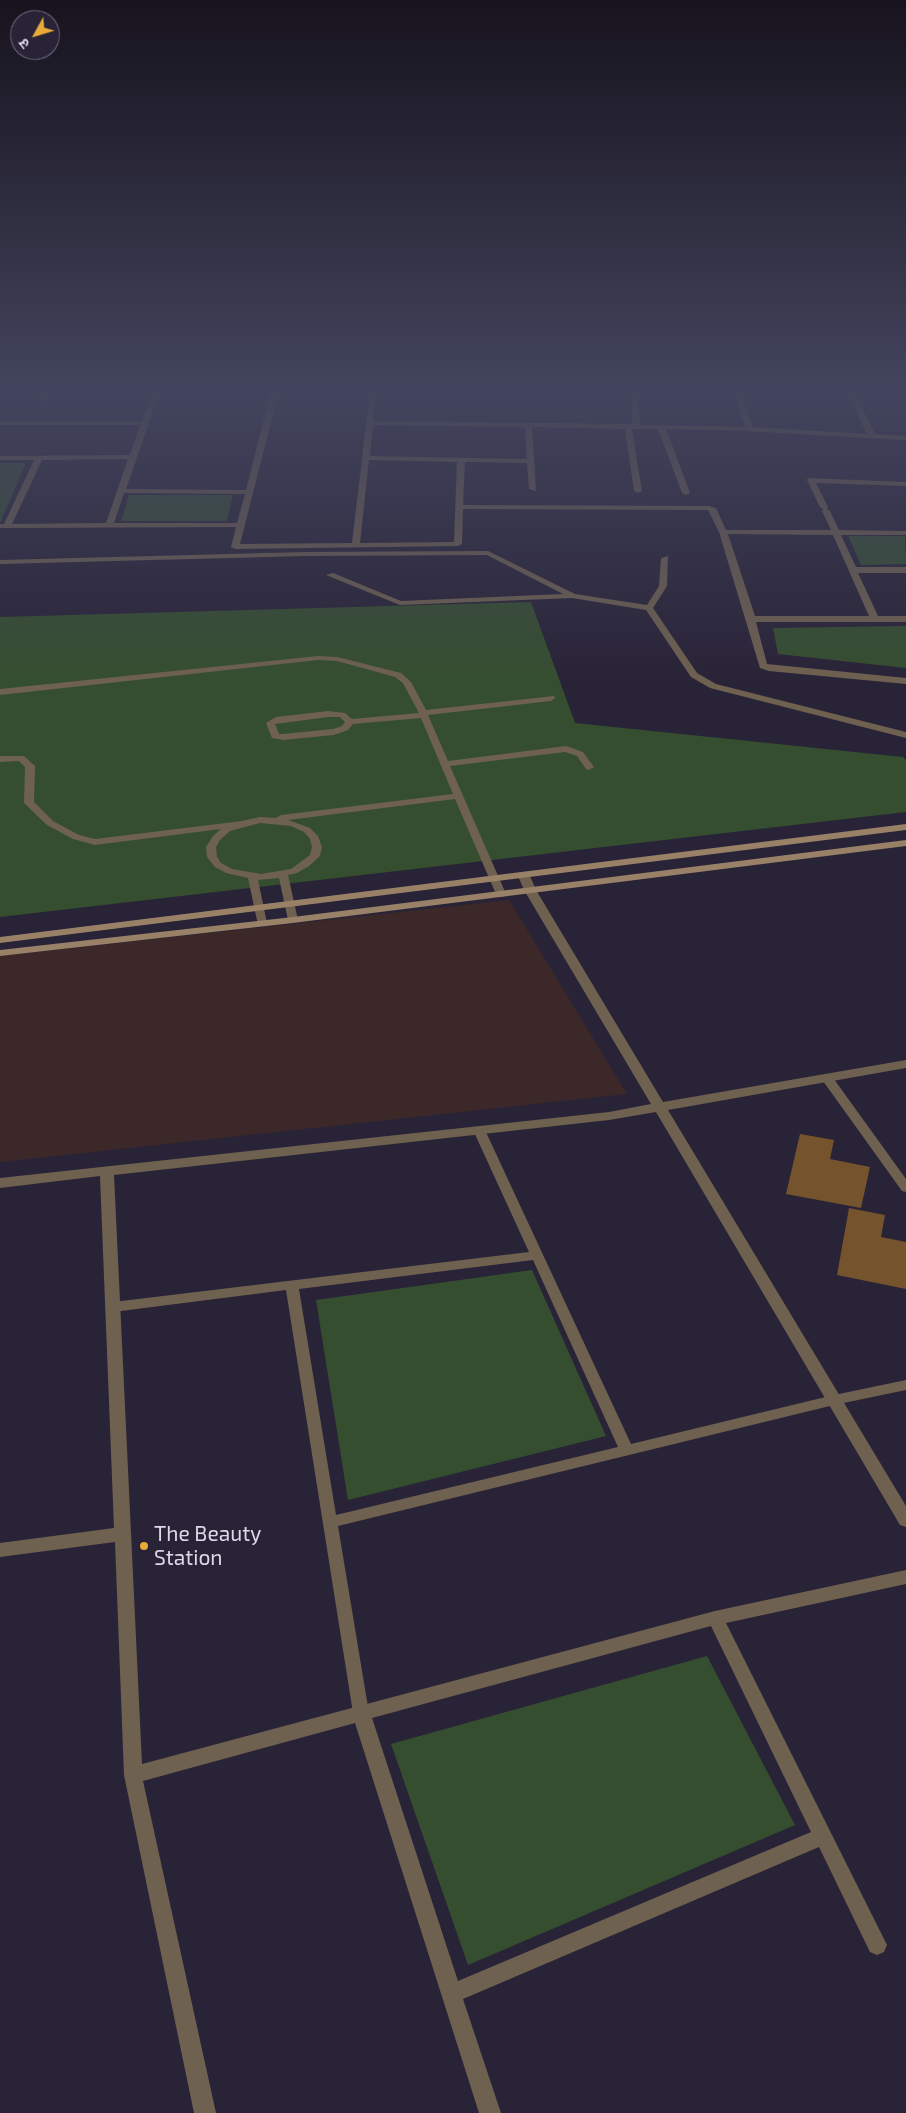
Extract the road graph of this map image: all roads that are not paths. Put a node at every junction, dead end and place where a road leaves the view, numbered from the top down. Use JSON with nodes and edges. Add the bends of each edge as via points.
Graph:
{"nodes":[{"id":1,"x":23,"y":490,"type":"edge"},
{"id":2,"x":362,"y":490,"type":"edge"},
{"id":3,"x":460,"y":490,"type":"edge"},
{"id":4,"x":685,"y":490,"type":"edge"},
{"id":5,"x":816,"y":490,"type":"edge"},
{"id":6,"x":121,"y":491,"type":"joint"},
{"id":7,"x":249,"y":492,"type":"joint"},
{"id":8,"x":686,"y":493,"type":"dead end"},
{"id":9,"x":460,"y":507,"type":"junction"},
{"id":10,"x":241,"y":525,"type":"junction"},
{"id":11,"x":4,"y":526,"type":"edge"},
{"id":12,"x":109,"y":526,"type":"junction"},
{"id":13,"x":835,"y":531,"type":"junction"},
{"id":14,"x":723,"y":532,"type":"junction"},
{"id":15,"x":906,"y":533,"type":"edge"},
{"id":16,"x":356,"y":546,"type":"junction"},
{"id":17,"x":665,"y":558,"type":"dead end"},
{"id":18,"x":0,"y":562,"type":"edge"},
{"id":19,"x":853,"y":570,"type":"junction"},
{"id":20,"x":906,"y":570,"type":"edge"},
{"id":21,"x":330,"y":575,"type":"dead end"},
{"id":22,"x":573,"y":596,"type":"junction"},
{"id":23,"x":649,"y":608,"type":"junction"},
{"id":24,"x":751,"y":619,"type":"junction"},
{"id":25,"x":875,"y":619,"type":"junction"},
{"id":26,"x":906,"y":619,"type":"edge"},
{"id":27,"x":906,"y":681,"type":"edge"},
{"id":28,"x":0,"y":692,"type":"edge"},
{"id":29,"x":551,"y":698,"type":"dead end"},
{"id":30,"x":423,"y":714,"type":"junction"},
{"id":31,"x":350,"y":722,"type":"junction"},
{"id":32,"x":906,"y":735,"type":"edge"},
{"id":33,"x":0,"y":759,"type":"edge"},
{"id":34,"x":444,"y":764,"type":"junction"},
{"id":35,"x":589,"y":767,"type":"dead end"},
{"id":36,"x":458,"y":796,"type":"junction"},
{"id":37,"x":260,"y":820,"type":"junction"},
{"id":38,"x":242,"y":824,"type":"junction"},
{"id":39,"x":906,"y":827,"type":"edge"},
{"id":40,"x":906,"y":843,"type":"edge"},
{"id":41,"x":283,"y":874,"type":"junction"},
{"id":42,"x":252,"y":876,"type":"junction"},
{"id":43,"x":524,"y":876,"type":"junction"},
{"id":44,"x":494,"y":879,"type":"junction"},
{"id":45,"x":530,"y":890,"type":"junction"},
{"id":46,"x":501,"y":894,"type":"junction"},
{"id":47,"x":290,"y":905,"type":"junction"},
{"id":48,"x":259,"y":909,"type":"junction"},
{"id":49,"x":293,"y":920,"type":"junction"},
{"id":50,"x":262,"y":923,"type":"junction"},
{"id":51,"x":0,"y":940,"type":"edge"},
{"id":52,"x":0,"y":953,"type":"edge"},
{"id":53,"x":906,"y":1064,"type":"edge"},
{"id":54,"x":827,"y":1078,"type":"junction"},
{"id":55,"x":660,"y":1107,"type":"junction"},
{"id":56,"x":479,"y":1130,"type":"junction"},
{"id":57,"x":107,"y":1171,"type":"junction"},
{"id":58,"x":0,"y":1183,"type":"edge"},
{"id":59,"x":906,"y":1188,"type":"edge"},
{"id":60,"x":538,"y":1255,"type":"junction"},
{"id":61,"x":292,"y":1285,"type":"junction"},
{"id":62,"x":113,"y":1307,"type":"junction"},
{"id":63,"x":906,"y":1385,"type":"edge"},
{"id":64,"x":834,"y":1400,"type":"junction"},
{"id":65,"x":627,"y":1450,"type":"junction"},
{"id":66,"x":906,"y":1520,"type":"edge"},
{"id":67,"x":330,"y":1522,"type":"junction"},
{"id":68,"x":122,"y":1534,"type":"junction"},
{"id":69,"x":0,"y":1550,"type":"edge"},
{"id":70,"x":906,"y":1577,"type":"edge"},
{"id":71,"x":714,"y":1618,"type":"junction"},
{"id":72,"x":361,"y":1713,"type":"junction"},
{"id":73,"x":133,"y":1775,"type":"junction"},
{"id":74,"x":824,"y":1836,"type":"junction"},
{"id":75,"x":877,"y":1945,"type":"dead end"},
{"id":76,"x":452,"y":1994,"type":"junction"},
{"id":77,"x":205,"y":2113,"type":"edge"},
{"id":78,"x":490,"y":2113,"type":"edge"}],
"edges":[{"from":1,"to":11,"type":"street"},
{"from":2,"to":16,"type":"street"},
{"from":3,"to":9,"type":"street"},
{"from":4,"to":8,"type":"street"},
{"from":5,"to":13,"type":"street"},
{"from":6,"to":7,"type":"street"},
{"from":6,"to":12,"type":"street"},
{"from":7,"to":10,"type":"street"},
{"from":9,"to":14,"type":"street","via":[[706,507],[713,510]]},
{"from":9,"to":16,"type":"street","via":[[458,544]]},
{"from":10,"to":12,"type":"street"},
{"from":10,"to":16,"type":"street","via":[[235,547]]},
{"from":11,"to":12,"type":"street"},
{"from":13,"to":14,"type":"street"},
{"from":13,"to":15,"type":"street"},
{"from":13,"to":19,"type":"street"},
{"from":14,"to":24,"type":"street"},
{"from":17,"to":23,"type":"lane","via":[[663,586]]},
{"from":18,"to":22,"type":"lane","via":[[488,553]]},
{"from":19,"to":20,"type":"street"},
{"from":19,"to":25,"type":"street"},
{"from":21,"to":22,"type":"lane","via":[[400,603]]},
{"from":22,"to":23,"type":"lane"},
{"from":23,"to":32,"type":"lane","via":[[694,675],[712,686]]},
{"from":24,"to":25,"type":"street"},
{"from":24,"to":27,"type":"street","via":[[761,664],[766,667]]},
{"from":25,"to":26,"type":"street"},
{"from":28,"to":30,"type":"lane","via":[[337,658],[398,675],[407,682]]},
{"from":29,"to":30,"type":"lane"},
{"from":30,"to":31,"type":"lane"},
{"from":30,"to":34,"type":"lane"},
{"from":31,"to":31,"type":"lane","via":[[334,732],[283,737],[275,736],[270,723],[328,714],[342,715]]},
{"from":33,"to":38,"type":"lane","via":[[21,758],[30,766],[29,802],[50,823],[76,837],[95,842]]},
{"from":34,"to":35,"type":"lane","via":[[566,749],[580,754]]},
{"from":34,"to":36,"type":"lane"},
{"from":36,"to":37,"type":"lane"},
{"from":36,"to":44,"type":"lane"},
{"from":37,"to":38,"type":"lane"},
{"from":37,"to":41,"type":"lane","via":[[294,824],[307,830],[314,838],[317,846],[315,856],[306,864]]},
{"from":38,"to":42,"type":"lane","via":[[227,829],[216,838],[211,847],[212,857],[229,871]]},
{"from":39,"to":43,"type":"main road"},
{"from":40,"to":45,"type":"main road"},
{"from":41,"to":42,"type":"lane"},
{"from":41,"to":47,"type":"lane"},
{"from":42,"to":48,"type":"lane"},
{"from":43,"to":44,"type":"main road"},
{"from":43,"to":45,"type":"street"},
{"from":44,"to":46,"type":"lane"},
{"from":44,"to":47,"type":"main road"},
{"from":45,"to":46,"type":"main road"},
{"from":45,"to":55,"type":"street"},
{"from":46,"to":49,"type":"main road"},
{"from":47,"to":48,"type":"main road"},
{"from":47,"to":49,"type":"lane"},
{"from":48,"to":50,"type":"lane"},
{"from":48,"to":51,"type":"main road"},
{"from":49,"to":50,"type":"main road"},
{"from":50,"to":52,"type":"main road"},
{"from":53,"to":54,"type":"street"},
{"from":54,"to":55,"type":"street"},
{"from":54,"to":59,"type":"lane"},
{"from":55,"to":56,"type":"street"},
{"from":55,"to":64,"type":"street"},
{"from":56,"to":57,"type":"street"},
{"from":56,"to":60,"type":"lane"},
{"from":57,"to":58,"type":"street"},
{"from":57,"to":62,"type":"street"},
{"from":60,"to":61,"type":"lane"},
{"from":60,"to":65,"type":"lane"},
{"from":61,"to":62,"type":"lane"},
{"from":61,"to":67,"type":"lane"},
{"from":62,"to":68,"type":"street"},
{"from":63,"to":64,"type":"lane"},
{"from":64,"to":65,"type":"lane"},
{"from":64,"to":66,"type":"street"},
{"from":65,"to":67,"type":"lane"},
{"from":67,"to":72,"type":"lane"},
{"from":68,"to":69,"type":"street"},
{"from":68,"to":73,"type":"street"},
{"from":70,"to":71,"type":"street"},
{"from":71,"to":72,"type":"street"},
{"from":71,"to":74,"type":"street"},
{"from":72,"to":73,"type":"street"},
{"from":72,"to":76,"type":"street"},
{"from":73,"to":77,"type":"street"},
{"from":74,"to":75,"type":"street"},
{"from":74,"to":76,"type":"street"},
{"from":76,"to":78,"type":"street"}]}
